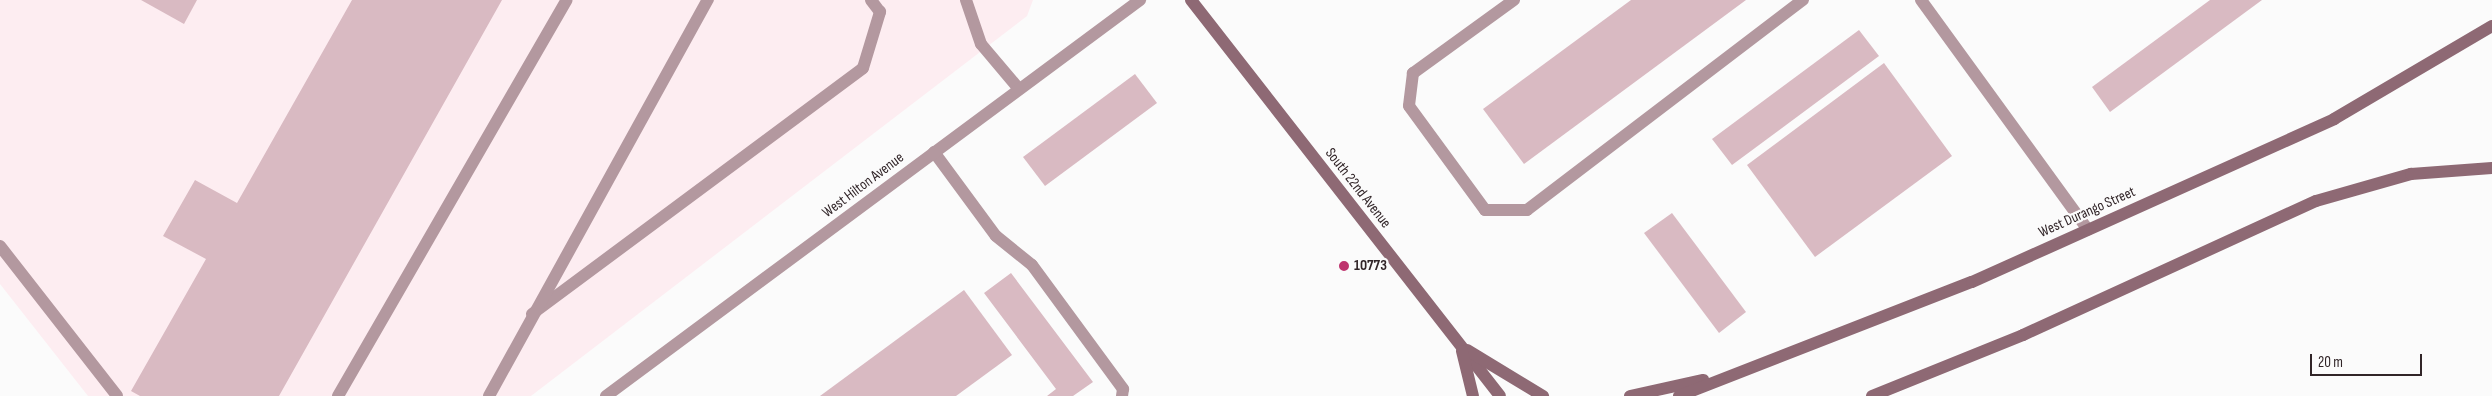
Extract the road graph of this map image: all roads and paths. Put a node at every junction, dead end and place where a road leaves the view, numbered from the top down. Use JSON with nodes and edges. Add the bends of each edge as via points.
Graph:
{"nodes":[{"id":1,"x":567,"y":0,"type":"edge"},
{"id":2,"x":708,"y":0,"type":"edge"},
{"id":3,"x":871,"y":0,"type":"edge"},
{"id":4,"x":966,"y":0,"type":"edge"},
{"id":5,"x":1140,"y":0,"type":"edge"},
{"id":6,"x":1192,"y":0,"type":"edge"},
{"id":7,"x":1514,"y":0,"type":"edge"},
{"id":8,"x":1803,"y":0,"type":"edge"},
{"id":9,"x":1921,"y":0,"type":"edge"},
{"id":10,"x":2492,"y":26,"type":"edge"},
{"id":11,"x":1019,"y":89,"type":"junction"},
{"id":12,"x":934,"y":152,"type":"junction"},
{"id":13,"x":2492,"y":168,"type":"edge"},
{"id":14,"x":2088,"y":230,"type":"junction"},
{"id":15,"x":0,"y":246,"type":"edge"},
{"id":16,"x":532,"y":314,"type":"junction"},
{"id":17,"x":1461,"y":346,"type":"junction"},
{"id":18,"x":1734,"y":373,"type":"junction"},
{"id":19,"x":117,"y":396,"type":"edge"},
{"id":20,"x":338,"y":396,"type":"edge"},
{"id":21,"x":490,"y":396,"type":"edge"},
{"id":22,"x":606,"y":396,"type":"edge"},
{"id":23,"x":1122,"y":396,"type":"edge"},
{"id":24,"x":1473,"y":396,"type":"edge"},
{"id":25,"x":1500,"y":396,"type":"edge"},
{"id":26,"x":1543,"y":396,"type":"edge"},
{"id":27,"x":1630,"y":396,"type":"edge"},
{"id":28,"x":1679,"y":396,"type":"edge"},
{"id":29,"x":1872,"y":396,"type":"edge"}],
"edges":[{"from":1,"to":20,"type":"street"},
{"from":2,"to":16,"type":"street"},
{"from":3,"to":16,"type":"street","via":[[880,12],[863,68]]},
{"from":4,"to":11,"type":"street","via":[[981,44]]},
{"from":5,"to":11,"type":"street","name":"West Hilton Avenue"},
{"from":6,"to":17,"type":"main road","name":"South 22nd Avenue"},
{"from":7,"to":8,"type":"street","via":[[1412,73],[1409,106],[1486,210],[1527,210]]},
{"from":9,"to":14,"type":"street"},
{"from":10,"to":14,"type":"main road","name":"West Durango Street","via":[[2334,119]]},
{"from":11,"to":12,"type":"street","name":"West Hilton Avenue"},
{"from":12,"to":22,"type":"street","name":"West Hilton Avenue"},
{"from":12,"to":23,"type":"street","via":[[996,236],[1032,265],[1123,389]]},
{"from":13,"to":29,"type":"main road","via":[[2411,174],[2316,201],[2032,331]]},
{"from":14,"to":18,"type":"main road","name":"West Durango Street","via":[[1972,282]]},
{"from":15,"to":19,"type":"street"},
{"from":16,"to":21,"type":"street"},
{"from":17,"to":24,"type":"main road"},
{"from":17,"to":25,"type":"main road","name":"South 22nd Avenue"},
{"from":17,"to":26,"type":"main road"},
{"from":18,"to":27,"type":"main road"},
{"from":18,"to":28,"type":"main road","name":"West Durango Street"}]}
